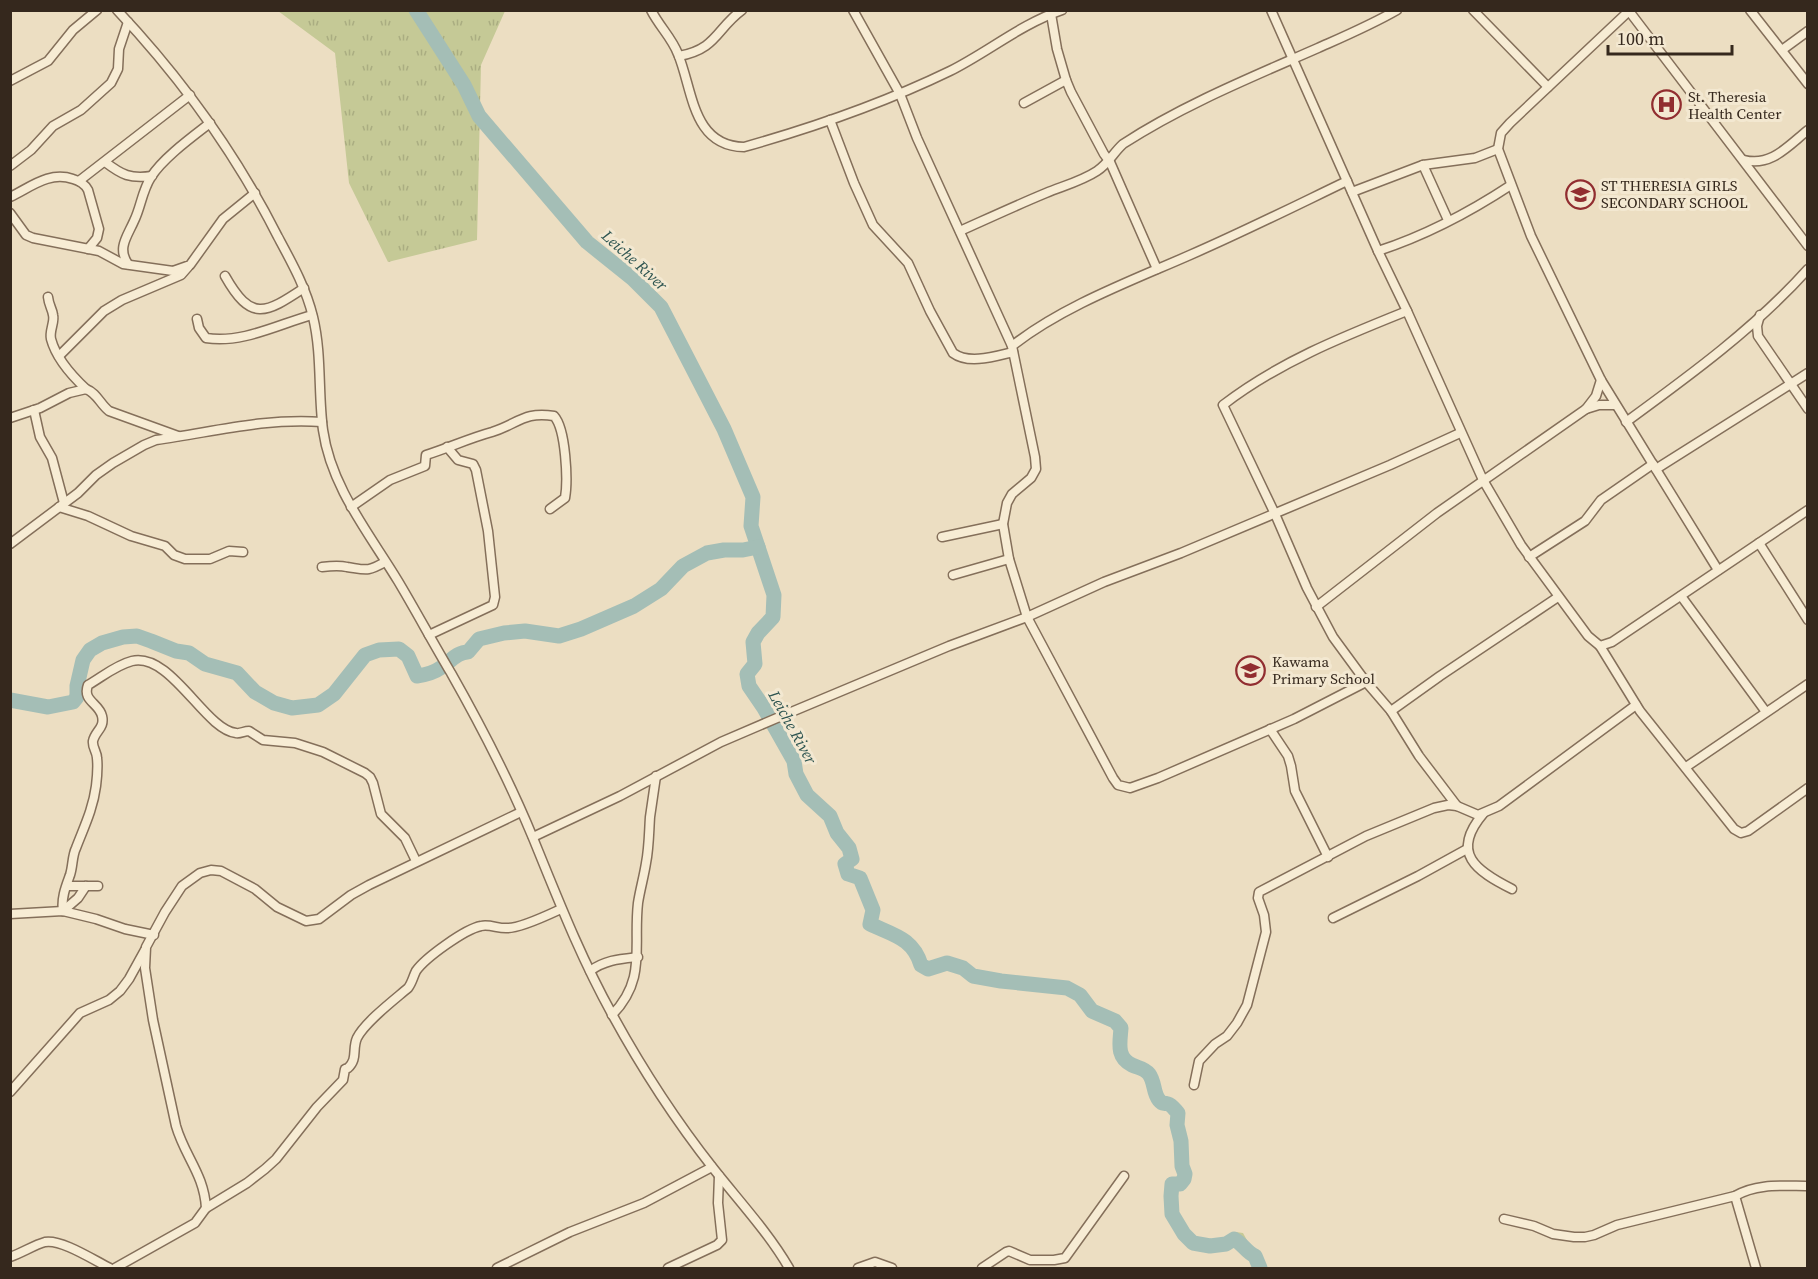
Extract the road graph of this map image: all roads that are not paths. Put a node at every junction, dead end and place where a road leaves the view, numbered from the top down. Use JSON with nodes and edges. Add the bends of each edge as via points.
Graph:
{"nodes":[{"id":1,"x":98,"y":10,"type":"edge"},
{"id":2,"x":117,"y":10,"type":"edge"},
{"id":3,"x":651,"y":10,"type":"edge"},
{"id":4,"x":742,"y":10,"type":"edge"},
{"id":5,"x":853,"y":10,"type":"edge"},
{"id":6,"x":1062,"y":10,"type":"edge"},
{"id":7,"x":1271,"y":10,"type":"edge"},
{"id":8,"x":1397,"y":10,"type":"edge"},
{"id":9,"x":1473,"y":10,"type":"edge"},
{"id":10,"x":1750,"y":10,"type":"edge"},
{"id":11,"x":1630,"y":11,"type":"edge"},
{"id":12,"x":1051,"y":14,"type":"junction"},
{"id":13,"x":128,"y":22,"type":"junction"},
{"id":14,"x":1808,"y":31,"type":"edge"},
{"id":15,"x":1782,"y":50,"type":"junction"},
{"id":16,"x":679,"y":56,"type":"junction"},
{"id":17,"x":1293,"y":59,"type":"junction"},
{"id":18,"x":1066,"y":80,"type":"junction"},
{"id":19,"x":10,"y":81,"type":"edge"},
{"id":20,"x":1808,"y":84,"type":"edge"},
{"id":21,"x":1548,"y":87,"type":"junction"},
{"id":22,"x":900,"y":94,"type":"junction"},
{"id":23,"x":190,"y":95,"type":"junction"},
{"id":24,"x":1024,"y":103,"type":"dead end"},
{"id":25,"x":830,"y":120,"type":"junction"},
{"id":26,"x":210,"y":123,"type":"junction"},
{"id":27,"x":1808,"y":130,"type":"edge"},
{"id":28,"x":1498,"y":149,"type":"junction"},
{"id":29,"x":1743,"y":160,"type":"junction"},
{"id":30,"x":105,"y":162,"type":"junction"},
{"id":31,"x":1110,"y":162,"type":"junction"},
{"id":32,"x":1423,"y":165,"type":"junction"},
{"id":33,"x":10,"y":166,"type":"edge"},
{"id":34,"x":152,"y":176,"type":"junction"},
{"id":35,"x":79,"y":181,"type":"junction"},
{"id":36,"x":1347,"y":181,"type":"junction"},
{"id":37,"x":1511,"y":185,"type":"junction"},
{"id":38,"x":1352,"y":192,"type":"junction"},
{"id":39,"x":255,"y":193,"type":"junction"},
{"id":40,"x":10,"y":197,"type":"edge"},
{"id":41,"x":10,"y":213,"type":"edge"},
{"id":42,"x":1448,"y":220,"type":"junction"},
{"id":43,"x":960,"y":231,"type":"junction"},
{"id":44,"x":1808,"y":246,"type":"edge"},
{"id":45,"x":88,"y":249,"type":"junction"},
{"id":46,"x":1378,"y":251,"type":"junction"},
{"id":47,"x":128,"y":264,"type":"junction"},
{"id":48,"x":188,"y":267,"type":"junction"},
{"id":49,"x":1157,"y":269,"type":"junction"},
{"id":50,"x":1808,"y":269,"type":"edge"},
{"id":51,"x":225,"y":276,"type":"dead end"},
{"id":52,"x":304,"y":288,"type":"junction"},
{"id":53,"x":48,"y":297,"type":"dead end"},
{"id":54,"x":1407,"y":311,"type":"junction"},
{"id":55,"x":312,"y":315,"type":"junction"},
{"id":56,"x":1760,"y":315,"type":"junction"},
{"id":57,"x":197,"y":319,"type":"dead end"},
{"id":58,"x":1741,"y":332,"type":"junction"},
{"id":59,"x":1758,"y":336,"type":"junction"},
{"id":60,"x":1012,"y":349,"type":"junction"},
{"id":61,"x":59,"y":356,"type":"junction"},
{"id":62,"x":1808,"y":373,"type":"edge"},
{"id":63,"x":1600,"y":380,"type":"junction"},
{"id":64,"x":1790,"y":384,"type":"junction"},
{"id":65,"x":86,"y":389,"type":"junction"},
{"id":66,"x":1615,"y":405,"type":"junction"},
{"id":67,"x":1586,"y":409,"type":"junction"},
{"id":68,"x":1808,"y":409,"type":"edge"},
{"id":69,"x":34,"y":410,"type":"junction"},
{"id":70,"x":10,"y":418,"type":"edge"},
{"id":71,"x":322,"y":422,"type":"junction"},
{"id":72,"x":1626,"y":422,"type":"junction"},
{"id":73,"x":1461,"y":433,"type":"junction"},
{"id":74,"x":182,"y":437,"type":"junction"},
{"id":75,"x":447,"y":447,"type":"junction"},
{"id":76,"x":1654,"y":466,"type":"junction"},
{"id":77,"x":1483,"y":480,"type":"junction"},
{"id":78,"x":62,"y":505,"type":"junction"},
{"id":79,"x":351,"y":507,"type":"junction"},
{"id":80,"x":550,"y":509,"type":"dead end"},
{"id":81,"x":1808,"y":510,"type":"edge"},
{"id":82,"x":1275,"y":514,"type":"junction"},
{"id":83,"x":1003,"y":524,"type":"junction"},
{"id":84,"x":942,"y":537,"type":"dead end"},
{"id":85,"x":1759,"y":543,"type":"junction"},
{"id":86,"x":10,"y":544,"type":"edge"},
{"id":87,"x":243,"y":552,"type":"dead end"},
{"id":88,"x":1529,"y":557,"type":"junction"},
{"id":89,"x":1008,"y":559,"type":"junction"},
{"id":90,"x":385,"y":562,"type":"junction"},
{"id":91,"x":322,"y":567,"type":"dead end"},
{"id":92,"x":1718,"y":570,"type":"junction"},
{"id":93,"x":953,"y":575,"type":"dead end"},
{"id":94,"x":1681,"y":596,"type":"junction"},
{"id":95,"x":1558,"y":597,"type":"junction"},
{"id":96,"x":1316,"y":607,"type":"junction"},
{"id":97,"x":1027,"y":617,"type":"junction"},
{"id":98,"x":1808,"y":620,"type":"edge"},
{"id":99,"x":429,"y":636,"type":"junction"},
{"id":100,"x":1600,"y":646,"type":"junction"},
{"id":101,"x":1366,"y":682,"type":"junction"},
{"id":102,"x":1808,"y":684,"type":"edge"},
{"id":103,"x":1636,"y":705,"type":"junction"},
{"id":104,"x":1391,"y":711,"type":"junction"},
{"id":105,"x":1766,"y":712,"type":"junction"},
{"id":106,"x":1270,"y":729,"type":"junction"},
{"id":107,"x":1686,"y":767,"type":"junction"},
{"id":108,"x":656,"y":776,"type":"junction"},
{"id":109,"x":1808,"y":788,"type":"edge"},
{"id":110,"x":1457,"y":806,"type":"junction"},
{"id":111,"x":521,"y":812,"type":"junction"},
{"id":112,"x":1484,"y":814,"type":"junction"},
{"id":113,"x":533,"y":837,"type":"junction"},
{"id":114,"x":1467,"y":849,"type":"junction"},
{"id":115,"x":1328,"y":857,"type":"junction"},
{"id":116,"x":417,"y":861,"type":"junction"},
{"id":117,"x":67,"y":886,"type":"junction"},
{"id":118,"x":86,"y":886,"type":"junction"},
{"id":119,"x":98,"y":886,"type":"dead end"},
{"id":120,"x":1512,"y":889,"type":"dead end"},
{"id":121,"x":561,"y":909,"type":"junction"},
{"id":122,"x":63,"y":911,"type":"junction"},
{"id":123,"x":10,"y":914,"type":"edge"},
{"id":124,"x":1333,"y":918,"type":"dead end"},
{"id":125,"x":154,"y":935,"type":"junction"},
{"id":126,"x":146,"y":947,"type":"junction"},
{"id":127,"x":638,"y":957,"type":"junction"},
{"id":128,"x":590,"y":971,"type":"junction"},
{"id":129,"x":612,"y":1015,"type":"junction"},
{"id":130,"x":1194,"y":1085,"type":"dead end"},
{"id":131,"x":10,"y":1092,"type":"edge"},
{"id":132,"x":712,"y":1167,"type":"junction"},
{"id":133,"x":719,"y":1176,"type":"junction"},
{"id":134,"x":1124,"y":1176,"type":"dead end"},
{"id":135,"x":1808,"y":1186,"type":"edge"},
{"id":136,"x":1735,"y":1196,"type":"junction"},
{"id":137,"x":206,"y":1208,"type":"junction"},
{"id":138,"x":1504,"y":1219,"type":"dead end"},
{"id":139,"x":10,"y":1257,"type":"edge"},
{"id":140,"x":110,"y":1269,"type":"edge"},
{"id":141,"x":115,"y":1269,"type":"edge"},
{"id":142,"x":497,"y":1269,"type":"edge"},
{"id":143,"x":668,"y":1269,"type":"edge"},
{"id":144,"x":789,"y":1269,"type":"edge"},
{"id":145,"x":858,"y":1269,"type":"edge"},
{"id":146,"x":892,"y":1269,"type":"edge"},
{"id":147,"x":982,"y":1269,"type":"edge"},
{"id":148,"x":1756,"y":1269,"type":"edge"}],
"edges":[{"from":1,"to":19,"type":"street","via":[[73,30],[48,61]]},
{"from":2,"to":13,"type":"street"},
{"from":3,"to":16,"type":"street"},
{"from":4,"to":16,"type":"street","via":[[714,40]]},
{"from":5,"to":22,"type":"street"},
{"from":6,"to":12,"type":"street"},
{"from":7,"to":17,"type":"street"},
{"from":8,"to":17,"type":"street"},
{"from":9,"to":21,"type":"street"},
{"from":10,"to":15,"type":"street"},
{"from":11,"to":21,"type":"street"},
{"from":11,"to":29,"type":"street"},
{"from":12,"to":18,"type":"street"},
{"from":12,"to":22,"type":"street"},
{"from":13,"to":23,"type":"street"},
{"from":13,"to":33,"type":"street","via":[[111,83],[81,110],[53,126]]},
{"from":14,"to":15,"type":"street"},
{"from":15,"to":20,"type":"street"},
{"from":16,"to":25,"type":"street","via":[[698,118],[706,130],[724,142],[744,147]]},
{"from":17,"to":31,"type":"street","via":[[1160,123],[1123,144]]},
{"from":17,"to":36,"type":"street"},
{"from":18,"to":24,"type":"street"},
{"from":18,"to":31,"type":"street"},
{"from":21,"to":28,"type":"street","via":[[1501,133]]},
{"from":22,"to":25,"type":"street"},
{"from":22,"to":43,"type":"street"},
{"from":23,"to":26,"type":"street"},
{"from":23,"to":30,"type":"street"},
{"from":25,"to":60,"type":"street","via":[[873,225],[908,263],[953,353],[982,358]]},
{"from":26,"to":34,"type":"street"},
{"from":26,"to":39,"type":"street"},
{"from":27,"to":29,"type":"street","via":[[1768,160]]},
{"from":28,"to":32,"type":"street","via":[[1475,159]]},
{"from":28,"to":37,"type":"street"},
{"from":29,"to":44,"type":"street"},
{"from":30,"to":34,"type":"street","via":[[132,177]]},
{"from":30,"to":35,"type":"street"},
{"from":31,"to":43,"type":"street","via":[[1076,182]]},
{"from":31,"to":49,"type":"street"},
{"from":32,"to":38,"type":"street"},
{"from":32,"to":42,"type":"street"},
{"from":34,"to":47,"type":"street","via":[[123,244]]},
{"from":35,"to":40,"type":"street","via":[[63,177],[44,179]]},
{"from":35,"to":45,"type":"street","via":[[88,190],[99,229]]},
{"from":36,"to":38,"type":"street"},
{"from":36,"to":49,"type":"street"},
{"from":37,"to":42,"type":"street"},
{"from":37,"to":63,"type":"street"},
{"from":38,"to":46,"type":"street"},
{"from":39,"to":48,"type":"street","via":[[223,219]]},
{"from":39,"to":52,"type":"street"},
{"from":41,"to":45,"type":"street","via":[[26,235]]},
{"from":42,"to":46,"type":"street"},
{"from":43,"to":60,"type":"street"},
{"from":45,"to":47,"type":"street"},
{"from":46,"to":54,"type":"street"},
{"from":47,"to":48,"type":"street","via":[[167,271]]},
{"from":48,"to":61,"type":"street","via":[[181,275],[104,311]]},
{"from":49,"to":60,"type":"street","via":[[1053,318]]},
{"from":50,"to":56,"type":"street"},
{"from":51,"to":52,"type":"street","via":[[237,296],[253,309],[274,307]]},
{"from":52,"to":55,"type":"street"},
{"from":53,"to":61,"type":"street","via":[[53,315],[51,339]]},
{"from":54,"to":73,"type":"street"},
{"from":54,"to":82,"type":"street","via":[[1306,353],[1223,405]]},
{"from":55,"to":57,"type":"street","via":[[258,332],[216,339],[206,338]]},
{"from":55,"to":71,"type":"street","via":[[319,353]]},
{"from":56,"to":58,"type":"street"},
{"from":56,"to":59,"type":"street"},
{"from":58,"to":59,"type":"street"},
{"from":58,"to":72,"type":"street"},
{"from":59,"to":64,"type":"street"},
{"from":60,"to":83,"type":"street","via":[[1036,469],[1012,494]]},
{"from":61,"to":65,"type":"street"},
{"from":62,"to":64,"type":"street"},
{"from":63,"to":66,"type":"street"},
{"from":63,"to":67,"type":"street","via":[[1596,396]]},
{"from":64,"to":68,"type":"street"},
{"from":64,"to":76,"type":"street"},
{"from":65,"to":69,"type":"street"},
{"from":65,"to":74,"type":"street","via":[[109,411]]},
{"from":66,"to":67,"type":"street"},
{"from":66,"to":72,"type":"street"},
{"from":67,"to":77,"type":"street"},
{"from":69,"to":70,"type":"street"},
{"from":69,"to":78,"type":"street","via":[[38,430],[52,458]]},
{"from":71,"to":74,"type":"street","via":[[246,424]]},
{"from":71,"to":79,"type":"street","via":[[330,460]]},
{"from":72,"to":76,"type":"street"},
{"from":73,"to":77,"type":"street"},
{"from":73,"to":82,"type":"street"},
{"from":74,"to":78,"type":"street","via":[[156,440],[134,450],[96,475]]},
{"from":75,"to":79,"type":"street","via":[[426,455],[422,468],[390,480]]},
{"from":75,"to":80,"type":"street","via":[[526,416],[554,416],[561,427],[567,489],[565,498]]},
{"from":75,"to":99,"type":"street","via":[[458,460],[473,464],[476,470],[495,597],[493,605]]},
{"from":76,"to":88,"type":"street","via":[[1601,500],[1585,521]]},
{"from":76,"to":92,"type":"street"},
{"from":77,"to":88,"type":"street"},
{"from":77,"to":96,"type":"street"},
{"from":78,"to":86,"type":"street"},
{"from":78,"to":87,"type":"street","via":[[131,536],[165,546],[185,559]]},
{"from":79,"to":90,"type":"street"},
{"from":81,"to":85,"type":"street"},
{"from":82,"to":96,"type":"street"},
{"from":82,"to":97,"type":"street"},
{"from":83,"to":84,"type":"street"},
{"from":83,"to":89,"type":"street"},
{"from":85,"to":92,"type":"street"},
{"from":85,"to":98,"type":"street"},
{"from":88,"to":95,"type":"street"},
{"from":89,"to":93,"type":"street"},
{"from":89,"to":97,"type":"street"},
{"from":90,"to":91,"type":"street","via":[[365,570]]},
{"from":90,"to":99,"type":"street"},
{"from":92,"to":94,"type":"street"},
{"from":94,"to":100,"type":"street"},
{"from":94,"to":105,"type":"street"},
{"from":95,"to":100,"type":"street"},
{"from":95,"to":104,"type":"street"},
{"from":96,"to":101,"type":"street"},
{"from":97,"to":106,"type":"street","via":[[1118,785],[1130,788],[1158,778]]},
{"from":97,"to":108,"type":"street","via":[[949,645],[762,724]]},
{"from":99,"to":111,"type":"street"},
{"from":100,"to":103,"type":"street"},
{"from":101,"to":104,"type":"street"},
{"from":101,"to":106,"type":"street"},
{"from":102,"to":105,"type":"street"},
{"from":103,"to":107,"type":"street"},
{"from":103,"to":112,"type":"street","via":[[1499,807]]},
{"from":104,"to":110,"type":"street"},
{"from":105,"to":107,"type":"street"},
{"from":106,"to":115,"type":"street","via":[[1288,756],[1295,791]]},
{"from":107,"to":109,"type":"street","via":[[1730,826],[1741,833]]},
{"from":108,"to":113,"type":"street"},
{"from":108,"to":127,"type":"street","via":[[647,861],[638,901]]},
{"from":110,"to":112,"type":"street","via":[[1471,814]]},
{"from":110,"to":115,"type":"street","via":[[1434,808],[1366,836]]},
{"from":111,"to":113,"type":"street"},
{"from":111,"to":116,"type":"street"},
{"from":112,"to":114,"type":"street","via":[[1470,833]]},
{"from":113,"to":121,"type":"street"},
{"from":114,"to":120,"type":"street","via":[[1477,868]]},
{"from":114,"to":124,"type":"street"},
{"from":115,"to":130,"type":"street","via":[[1259,892],[1266,932],[1247,1005],[1227,1036],[1199,1061]]},
{"from":116,"to":117,"type":"street","via":[[405,838],[381,814],[373,783],[365,773],[310,747],[263,740],[249,730],[237,734],[227,730],[155,664],[137,660],[117,667],[86,689],[103,722],[93,741],[97,758],[93,801]]},
{"from":116,"to":125,"type":"street","via":[[351,895],[319,919],[306,921],[221,871],[200,873],[182,886]]},
{"from":117,"to":118,"type":"street"},
{"from":117,"to":122,"type":"street"},
{"from":118,"to":119,"type":"street"},
{"from":118,"to":122,"type":"street"},
{"from":121,"to":128,"type":"street"},
{"from":121,"to":137,"type":"street","via":[[515,928],[484,925],[471,929],[431,957],[416,972],[408,988],[362,1031],[355,1045],[354,1061],[345,1069],[343,1080],[276,1159],[247,1183]]},
{"from":122,"to":123,"type":"street"},
{"from":122,"to":125,"type":"street"},
{"from":125,"to":126,"type":"street"},
{"from":126,"to":131,"type":"street","via":[[120,991],[80,1013]]},
{"from":126,"to":137,"type":"street","via":[[148,993],[170,1102],[181,1142],[201,1180]]},
{"from":127,"to":128,"type":"street","via":[[616,959]]},
{"from":127,"to":129,"type":"street","via":[[631,989]]},
{"from":128,"to":129,"type":"street"},
{"from":129,"to":132,"type":"street"},
{"from":132,"to":133,"type":"street"},
{"from":132,"to":142,"type":"street","via":[[644,1203],[570,1232]]},
{"from":133,"to":143,"type":"street","via":[[722,1240]]},
{"from":133,"to":144,"type":"street","via":[[767,1234]]},
{"from":134,"to":147,"type":"street","via":[[1065,1258],[1030,1260],[1009,1251]]},
{"from":135,"to":136,"type":"street","via":[[1759,1187]]},
{"from":136,"to":138,"type":"street","via":[[1617,1225],[1585,1237],[1553,1234]]},
{"from":136,"to":148,"type":"street"},
{"from":137,"to":141,"type":"street","via":[[195,1224]]},
{"from":139,"to":140,"type":"street","via":[[53,1242]]},
{"from":145,"to":146,"type":"street","via":[[875,1263]]}]}
